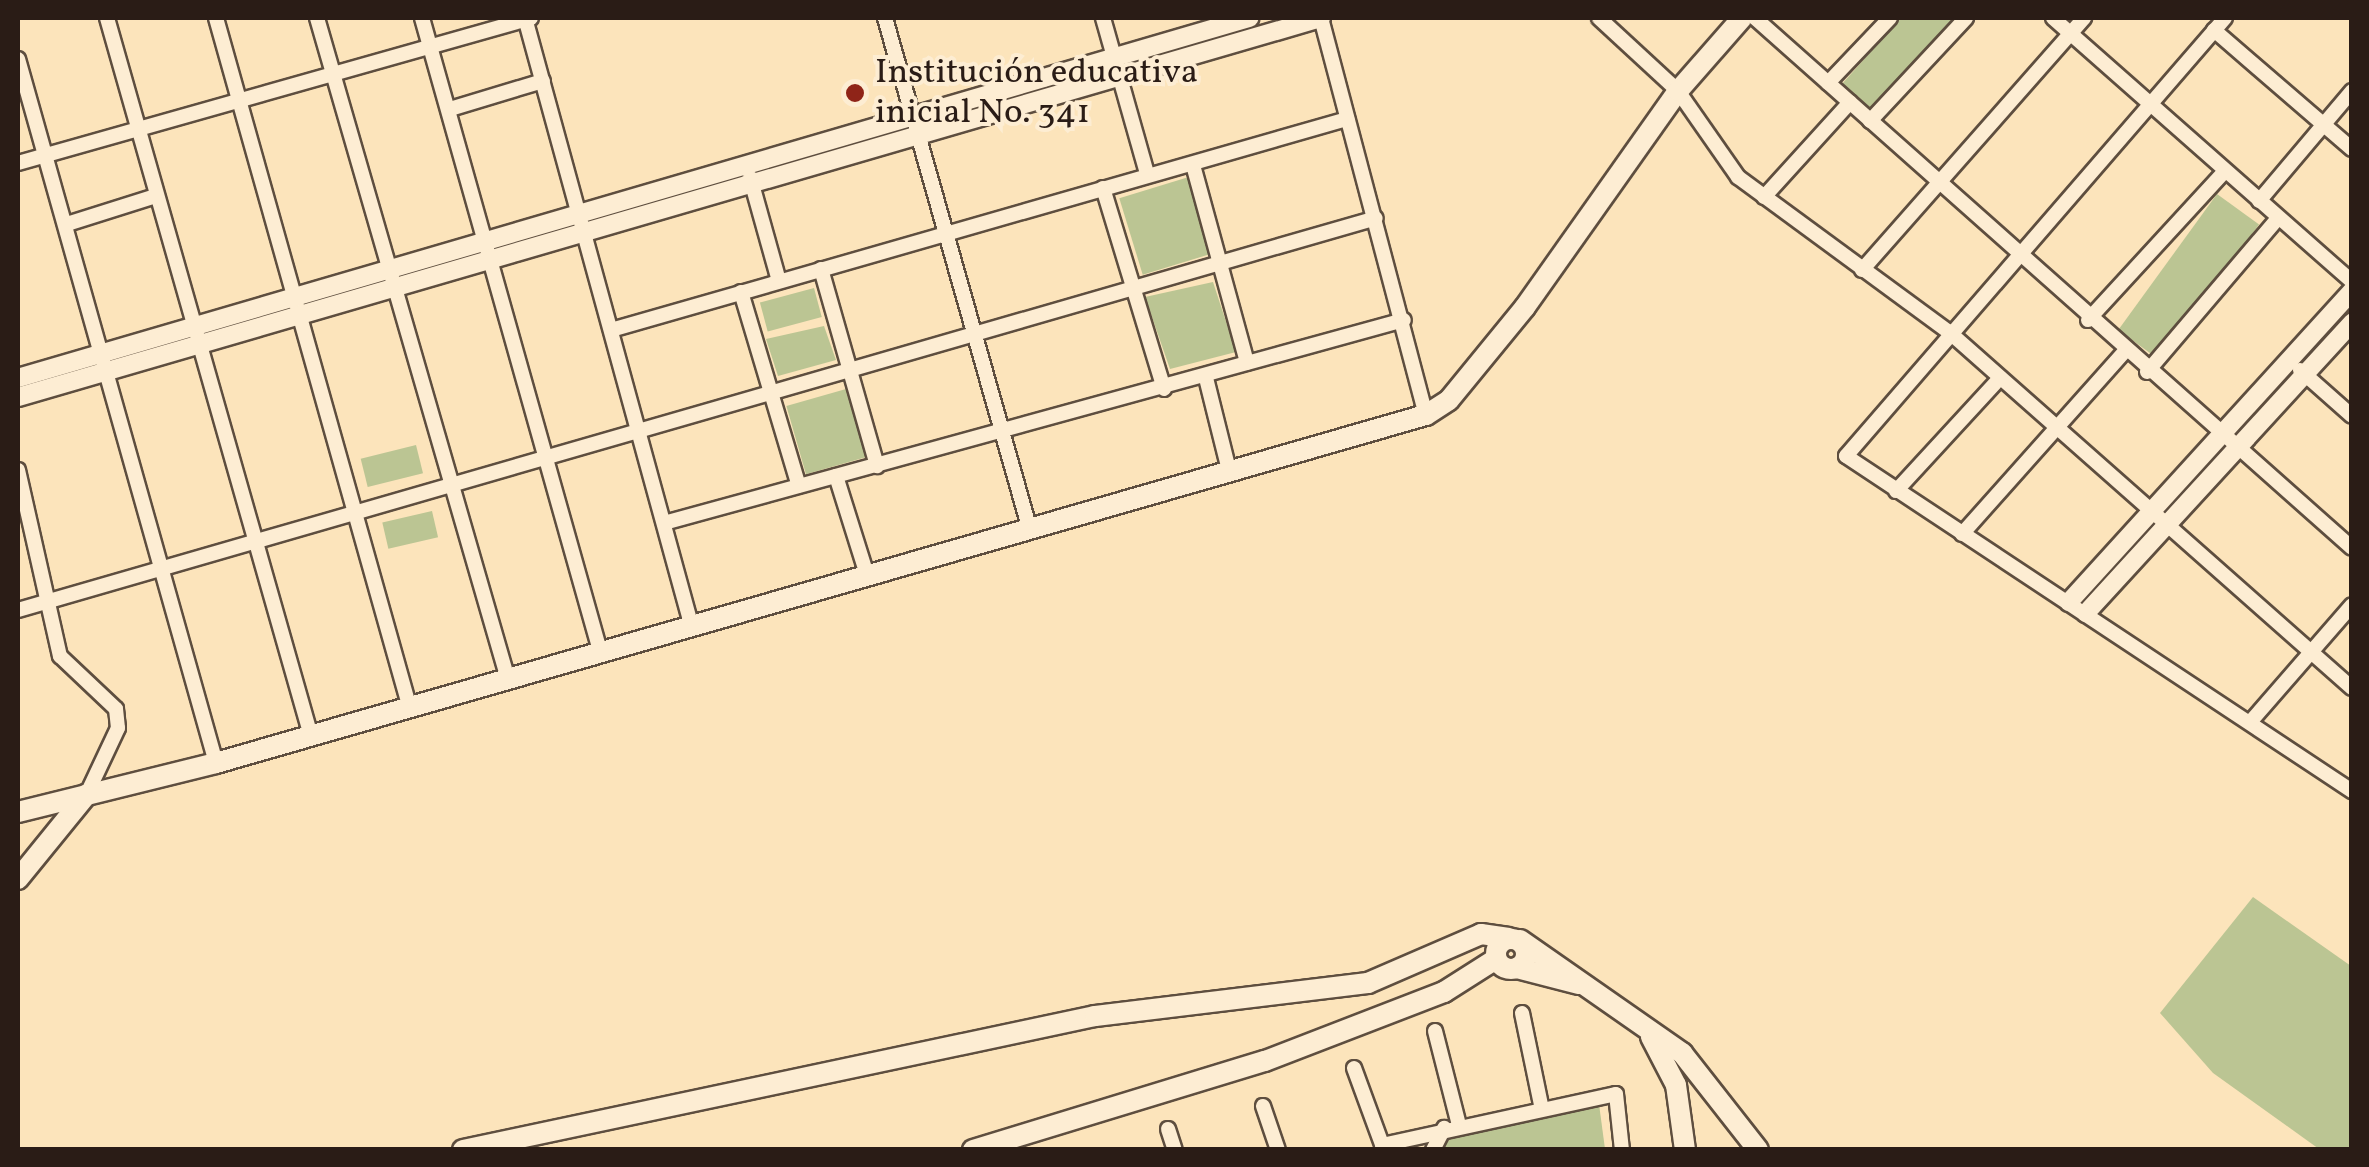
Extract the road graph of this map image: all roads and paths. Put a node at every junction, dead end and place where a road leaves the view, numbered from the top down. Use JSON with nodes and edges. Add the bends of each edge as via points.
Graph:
{"nodes":[{"id":1,"x":106,"y":18,"type":"edge"},
{"id":2,"x":216,"y":18,"type":"edge"},
{"id":3,"x":317,"y":18,"type":"edge"},
{"id":4,"x":422,"y":18,"type":"edge"},
{"id":5,"x":885,"y":18,"type":"edge"},
{"id":6,"x":1103,"y":18,"type":"edge"},
{"id":7,"x":1249,"y":18,"type":"edge"},
{"id":8,"x":1321,"y":18,"type":"edge"},
{"id":9,"x":1599,"y":18,"type":"edge"},
{"id":10,"x":1742,"y":18,"type":"edge"},
{"id":11,"x":1755,"y":18,"type":"edge"},
{"id":12,"x":1890,"y":18,"type":"edge"},
{"id":13,"x":1966,"y":18,"type":"edge"},
{"id":14,"x":2054,"y":18,"type":"edge"},
{"id":15,"x":2084,"y":18,"type":"edge"},
{"id":16,"x":2225,"y":18,"type":"edge"},
{"id":17,"x":528,"y":19,"type":"edge"},
{"id":18,"x":2214,"y":30,"type":"junction"},
{"id":19,"x":2070,"y":32,"type":"junction"},
{"id":20,"x":431,"y":49,"type":"junction"},
{"id":21,"x":1114,"y":57,"type":"junction"},
{"id":22,"x":18,"y":59,"type":"edge"},
{"id":23,"x":1120,"y":76,"type":"junction"},
{"id":24,"x":334,"y":78,"type":"junction"},
{"id":25,"x":542,"y":80,"type":"junction"},
{"id":26,"x":1828,"y":83,"type":"junction"},
{"id":27,"x":1678,"y":91,"type":"junction"},
{"id":28,"x":2352,"y":91,"type":"edge"},
{"id":29,"x":238,"y":102,"type":"junction"},
{"id":30,"x":1850,"y":102,"type":"junction"},
{"id":31,"x":2154,"y":106,"type":"junction"},
{"id":32,"x":450,"y":109,"type":"junction"},
{"id":33,"x":912,"y":115,"type":"junction"},
{"id":34,"x":1347,"y":119,"type":"junction"},
{"id":35,"x":1870,"y":121,"type":"junction"},
{"id":36,"x":2325,"y":124,"type":"junction"},
{"id":37,"x":140,"y":130,"type":"junction"},
{"id":38,"x":918,"y":134,"type":"junction"},
{"id":39,"x":2352,"y":149,"type":"edge"},
{"id":40,"x":48,"y":157,"type":"junction"},
{"id":41,"x":746,"y":162,"type":"junction"},
{"id":42,"x":18,"y":163,"type":"edge"},
{"id":43,"x":1194,"y":165,"type":"junction"},
{"id":44,"x":2223,"y":173,"type":"junction"},
{"id":45,"x":1147,"y":174,"type":"junction"},
{"id":46,"x":752,"y":182,"type":"junction"},
{"id":47,"x":1940,"y":184,"type":"junction"},
{"id":48,"x":1104,"y":188,"type":"junction"},
{"id":49,"x":156,"y":196,"type":"junction"},
{"id":50,"x":1764,"y":198,"type":"junction"},
{"id":51,"x":2259,"y":200,"type":"junction"},
{"id":52,"x":578,"y":210,"type":"junction"},
{"id":53,"x":1376,"y":218,"type":"junction"},
{"id":54,"x":2278,"y":218,"type":"junction"},
{"id":55,"x":67,"y":224,"type":"junction"},
{"id":56,"x":584,"y":230,"type":"junction"},
{"id":57,"x":946,"y":233,"type":"junction"},
{"id":58,"x":485,"y":239,"type":"junction"},
{"id":59,"x":2015,"y":252,"type":"junction"},
{"id":60,"x":490,"y":258,"type":"junction"},
{"id":61,"x":1220,"y":262,"type":"junction"},
{"id":62,"x":389,"y":269,"type":"junction"},
{"id":63,"x":822,"y":269,"type":"junction"},
{"id":64,"x":1862,"y":270,"type":"junction"},
{"id":65,"x":779,"y":282,"type":"junction"},
{"id":66,"x":2352,"y":282,"type":"edge"},
{"id":67,"x":1132,"y":287,"type":"junction"},
{"id":68,"x":394,"y":288,"type":"junction"},
{"id":69,"x":2352,"y":291,"type":"edge"},
{"id":70,"x":742,"y":292,"type":"junction"},
{"id":71,"x":299,"y":306,"type":"junction"},
{"id":72,"x":1404,"y":320,"type":"junction"},
{"id":73,"x":2088,"y":320,"type":"junction"},
{"id":74,"x":2352,"y":323,"type":"edge"},
{"id":75,"x":611,"y":330,"type":"junction"},
{"id":76,"x":1948,"y":331,"type":"junction"},
{"id":77,"x":974,"y":333,"type":"junction"},
{"id":78,"x":195,"y":335,"type":"junction"},
{"id":79,"x":2126,"y":350,"type":"junction"},
{"id":80,"x":106,"y":362,"type":"junction"},
{"id":81,"x":2290,"y":362,"type":"junction"},
{"id":82,"x":1247,"y":363,"type":"junction"},
{"id":83,"x":850,"y":368,"type":"junction"},
{"id":84,"x":2147,"y":372,"type":"junction"},
{"id":85,"x":2306,"y":375,"type":"junction"},
{"id":86,"x":18,"y":378,"type":"edge"},
{"id":87,"x":1206,"y":378,"type":"junction"},
{"id":88,"x":2000,"y":378,"type":"junction"},
{"id":89,"x":1164,"y":389,"type":"junction"},
{"id":90,"x":771,"y":391,"type":"junction"},
{"id":91,"x":18,"y":397,"type":"edge"},
{"id":92,"x":1426,"y":415,"type":"junction"},
{"id":93,"x":2352,"y":416,"type":"edge"},
{"id":94,"x":2055,"y":425,"type":"junction"},
{"id":95,"x":638,"y":429,"type":"junction"},
{"id":96,"x":1002,"y":430,"type":"junction"},
{"id":97,"x":2225,"y":434,"type":"junction"},
{"id":98,"x":2240,"y":450,"type":"junction"},
{"id":99,"x":544,"y":457,"type":"junction"},
{"id":100,"x":878,"y":466,"type":"junction"},
{"id":101,"x":18,"y":470,"type":"edge"},
{"id":102,"x":1230,"y":474,"type":"junction"},
{"id":103,"x":836,"y":476,"type":"junction"},
{"id":104,"x":452,"y":485,"type":"junction"},
{"id":105,"x":798,"y":486,"type":"junction"},
{"id":106,"x":1896,"y":491,"type":"junction"},
{"id":107,"x":2153,"y":512,"type":"junction"},
{"id":108,"x":351,"y":514,"type":"junction"},
{"id":109,"x":664,"y":524,"type":"junction"},
{"id":110,"x":2169,"y":526,"type":"junction"},
{"id":111,"x":1030,"y":530,"type":"junction"},
{"id":112,"x":1962,"y":534,"type":"junction"},
{"id":113,"x":253,"y":541,"type":"junction"},
{"id":114,"x":2352,"y":548,"type":"edge"},
{"id":115,"x":164,"y":567,"type":"junction"},
{"id":116,"x":866,"y":572,"type":"junction"},
{"id":117,"x":51,"y":602,"type":"junction"},
{"id":118,"x":2068,"y":602,"type":"junction"},
{"id":119,"x":2352,"y":605,"type":"edge"},
{"id":120,"x":18,"y":610,"type":"edge"},
{"id":121,"x":2086,"y":613,"type":"junction"},
{"id":122,"x":691,"y":624,"type":"junction"},
{"id":123,"x":2310,"y":650,"type":"junction"},
{"id":124,"x":600,"y":651,"type":"junction"},
{"id":125,"x":507,"y":676,"type":"junction"},
{"id":126,"x":2352,"y":688,"type":"edge"},
{"id":127,"x":409,"y":705,"type":"junction"},
{"id":128,"x":2252,"y":720,"type":"junction"},
{"id":129,"x":311,"y":736,"type":"junction"},
{"id":130,"x":216,"y":763,"type":"junction"},
{"id":131,"x":2352,"y":791,"type":"edge"},
{"id":132,"x":86,"y":794,"type":"junction"},
{"id":133,"x":18,"y":812,"type":"edge"},
{"id":134,"x":18,"y":879,"type":"edge"},
{"id":135,"x":1508,"y":954,"type":"junction"},
{"id":136,"x":1522,"y":1013,"type":"dead end"},
{"id":137,"x":1435,"y":1031,"type":"dead end"},
{"id":138,"x":1650,"y":1036,"type":"junction"},
{"id":139,"x":1354,"y":1068,"type":"dead end"},
{"id":140,"x":1540,"y":1105,"type":"junction"},
{"id":141,"x":1263,"y":1106,"type":"dead end"},
{"id":142,"x":1451,"y":1126,"type":"junction"},
{"id":143,"x":1168,"y":1129,"type":"dead end"},
{"id":144,"x":1383,"y":1147,"type":"edge"},
{"id":145,"x":463,"y":1150,"type":"edge"},
{"id":146,"x":974,"y":1150,"type":"edge"},
{"id":147,"x":1175,"y":1150,"type":"edge"},
{"id":148,"x":1278,"y":1150,"type":"edge"},
{"id":149,"x":1433,"y":1150,"type":"edge"},
{"id":150,"x":1622,"y":1150,"type":"edge"},
{"id":151,"x":1685,"y":1150,"type":"edge"},
{"id":152,"x":1758,"y":1150,"type":"edge"}],
"edges":[{"from":1,"to":37,"type":"street"},
{"from":2,"to":29,"type":"street"},
{"from":3,"to":24,"type":"street"},
{"from":4,"to":20,"type":"street"},
{"from":5,"to":33,"type":"street"},
{"from":6,"to":21,"type":"street"},
{"from":7,"to":21,"type":"street"},
{"from":8,"to":23,"type":"street"},
{"from":8,"to":34,"type":"street"},
{"from":9,"to":27,"type":"street"},
{"from":10,"to":27,"type":"main road"},
{"from":11,"to":26,"type":"street"},
{"from":12,"to":26,"type":"street"},
{"from":13,"to":35,"type":"street"},
{"from":14,"to":19,"type":"street"},
{"from":15,"to":19,"type":"street"},
{"from":16,"to":18,"type":"street"},
{"from":17,"to":20,"type":"street"},
{"from":17,"to":25,"type":"street"},
{"from":18,"to":31,"type":"street"},
{"from":18,"to":36,"type":"street"},
{"from":19,"to":31,"type":"street"},
{"from":19,"to":47,"type":"street"},
{"from":20,"to":24,"type":"street"},
{"from":20,"to":32,"type":"street"},
{"from":21,"to":23,"type":"street"},
{"from":21,"to":33,"type":"street"},
{"from":22,"to":40,"type":"street"},
{"from":23,"to":38,"type":"street"},
{"from":23,"to":45,"type":"street"},
{"from":24,"to":29,"type":"street"},
{"from":24,"to":62,"type":"street"},
{"from":25,"to":32,"type":"street"},
{"from":25,"to":52,"type":"street"},
{"from":26,"to":30,"type":"street"},
{"from":27,"to":50,"type":"street","via":[[1738,177]]},
{"from":27,"to":92,"type":"main road","via":[[1525,307],[1448,400]]},
{"from":28,"to":36,"type":"street"},
{"from":29,"to":37,"type":"street"},
{"from":29,"to":71,"type":"street"},
{"from":30,"to":35,"type":"street"},
{"from":30,"to":50,"type":"street"},
{"from":31,"to":44,"type":"street"},
{"from":31,"to":59,"type":"street"},
{"from":32,"to":58,"type":"street"},
{"from":33,"to":38,"type":"street"},
{"from":33,"to":41,"type":"street"},
{"from":34,"to":43,"type":"street"},
{"from":34,"to":53,"type":"street"},
{"from":35,"to":47,"type":"street"},
{"from":36,"to":39,"type":"street"},
{"from":36,"to":51,"type":"street"},
{"from":37,"to":40,"type":"street"},
{"from":37,"to":49,"type":"street"},
{"from":38,"to":46,"type":"street"},
{"from":38,"to":57,"type":"street"},
{"from":40,"to":42,"type":"street"},
{"from":40,"to":55,"type":"street"},
{"from":41,"to":46,"type":"street"},
{"from":41,"to":52,"type":"street"},
{"from":43,"to":45,"type":"street"},
{"from":43,"to":61,"type":"street"},
{"from":44,"to":51,"type":"street"},
{"from":44,"to":73,"type":"street"},
{"from":45,"to":48,"type":"street"},
{"from":46,"to":56,"type":"street"},
{"from":46,"to":65,"type":"street"},
{"from":47,"to":59,"type":"street"},
{"from":47,"to":64,"type":"street"},
{"from":48,"to":57,"type":"street"},
{"from":48,"to":67,"type":"street"},
{"from":49,"to":55,"type":"street"},
{"from":49,"to":78,"type":"street"},
{"from":50,"to":64,"type":"street"},
{"from":51,"to":54,"type":"street"},
{"from":52,"to":56,"type":"street"},
{"from":52,"to":58,"type":"street"},
{"from":53,"to":61,"type":"street"},
{"from":53,"to":72,"type":"street"},
{"from":54,"to":66,"type":"street"},
{"from":54,"to":84,"type":"street"},
{"from":55,"to":80,"type":"street"},
{"from":56,"to":60,"type":"street"},
{"from":56,"to":75,"type":"street"},
{"from":57,"to":63,"type":"street"},
{"from":57,"to":77,"type":"street"},
{"from":58,"to":60,"type":"street"},
{"from":58,"to":62,"type":"street"},
{"from":59,"to":73,"type":"street"},
{"from":59,"to":76,"type":"street"},
{"from":60,"to":68,"type":"street"},
{"from":60,"to":99,"type":"street"},
{"from":61,"to":67,"type":"street"},
{"from":61,"to":82,"type":"street"},
{"from":62,"to":68,"type":"street"},
{"from":62,"to":71,"type":"street"},
{"from":63,"to":65,"type":"street"},
{"from":63,"to":83,"type":"street"},
{"from":64,"to":76,"type":"street"},
{"from":65,"to":70,"type":"street"},
{"from":67,"to":77,"type":"street"},
{"from":67,"to":89,"type":"street"},
{"from":68,"to":71,"type":"street"},
{"from":68,"to":104,"type":"street"},
{"from":69,"to":81,"type":"street"},
{"from":70,"to":75,"type":"street"},
{"from":70,"to":90,"type":"street"},
{"from":71,"to":78,"type":"street"},
{"from":71,"to":108,"type":"street"},
{"from":72,"to":82,"type":"street"},
{"from":72,"to":92,"type":"street"},
{"from":73,"to":79,"type":"street"},
{"from":74,"to":85,"type":"street"},
{"from":75,"to":95,"type":"street"},
{"from":76,"to":88,"type":"street"},
{"from":76,"to":106,"type":"street","via":[[1847,450],[1850,462]]},
{"from":77,"to":83,"type":"street"},
{"from":77,"to":96,"type":"street"},
{"from":78,"to":80,"type":"street"},
{"from":78,"to":113,"type":"street"},
{"from":79,"to":84,"type":"street"},
{"from":79,"to":94,"type":"street"},
{"from":80,"to":86,"type":"street"},
{"from":80,"to":91,"type":"street"},
{"from":80,"to":115,"type":"street"},
{"from":81,"to":85,"type":"street"},
{"from":81,"to":97,"type":"street"},
{"from":82,"to":87,"type":"street"},
{"from":83,"to":90,"type":"street"},
{"from":83,"to":100,"type":"street"},
{"from":84,"to":97,"type":"street"},
{"from":85,"to":93,"type":"street"},
{"from":85,"to":98,"type":"street"},
{"from":87,"to":89,"type":"street"},
{"from":87,"to":102,"type":"street"},
{"from":88,"to":94,"type":"street"},
{"from":88,"to":106,"type":"street"},
{"from":89,"to":96,"type":"street"},
{"from":90,"to":95,"type":"street"},
{"from":90,"to":105,"type":"street"},
{"from":92,"to":102,"type":"main road"},
{"from":94,"to":107,"type":"street"},
{"from":94,"to":112,"type":"street"},
{"from":95,"to":99,"type":"street"},
{"from":95,"to":109,"type":"street"},
{"from":96,"to":100,"type":"street"},
{"from":96,"to":111,"type":"street"},
{"from":97,"to":98,"type":"street"},
{"from":97,"to":107,"type":"street"},
{"from":98,"to":110,"type":"street"},
{"from":98,"to":114,"type":"street"},
{"from":99,"to":104,"type":"street"},
{"from":99,"to":124,"type":"street"},
{"from":100,"to":103,"type":"street"},
{"from":101,"to":117,"type":"street"},
{"from":102,"to":111,"type":"main road"},
{"from":103,"to":105,"type":"street"},
{"from":103,"to":116,"type":"street"},
{"from":104,"to":108,"type":"street"},
{"from":104,"to":125,"type":"street"},
{"from":105,"to":109,"type":"street"},
{"from":106,"to":112,"type":"street"},
{"from":107,"to":110,"type":"street"},
{"from":107,"to":118,"type":"street"},
{"from":108,"to":113,"type":"street"},
{"from":108,"to":127,"type":"street"},
{"from":109,"to":122,"type":"street"},
{"from":110,"to":121,"type":"street"},
{"from":110,"to":123,"type":"street"},
{"from":111,"to":116,"type":"main road"},
{"from":112,"to":118,"type":"street"},
{"from":113,"to":115,"type":"street"},
{"from":113,"to":129,"type":"street"},
{"from":115,"to":117,"type":"street"},
{"from":115,"to":130,"type":"street"},
{"from":116,"to":122,"type":"main road"},
{"from":117,"to":120,"type":"street"},
{"from":117,"to":132,"type":"street","via":[[60,656],[116,709],[118,728]]},
{"from":118,"to":121,"type":"street"},
{"from":119,"to":123,"type":"street"},
{"from":121,"to":128,"type":"street"},
{"from":122,"to":124,"type":"main road"},
{"from":123,"to":126,"type":"street"},
{"from":123,"to":128,"type":"street"},
{"from":124,"to":125,"type":"main road"},
{"from":125,"to":127,"type":"main road"},
{"from":127,"to":129,"type":"main road"},
{"from":128,"to":131,"type":"street"},
{"from":129,"to":130,"type":"main road"},
{"from":130,"to":132,"type":"main road"},
{"from":132,"to":133,"type":"main road"},
{"from":132,"to":134,"type":"main road"},
{"from":135,"to":138,"type":"main road","via":[[1595,988]]},
{"from":135,"to":145,"type":"main road","via":[[1466,941],[1368,982],[1095,1016]]},
{"from":135,"to":146,"type":"main road","via":[[1469,978],[1266,1061]]},
{"from":136,"to":140,"type":"street"},
{"from":137,"to":142,"type":"street"},
{"from":138,"to":151,"type":"main road","via":[[1676,1085]]},
{"from":138,"to":152,"type":"main road","via":[[1700,1072]]},
{"from":139,"to":144,"type":"street"},
{"from":140,"to":142,"type":"street"},
{"from":140,"to":150,"type":"street","via":[[1616,1094]]},
{"from":141,"to":148,"type":"street"},
{"from":142,"to":144,"type":"street"},
{"from":142,"to":149,"type":"street"},
{"from":143,"to":147,"type":"street"}]}
